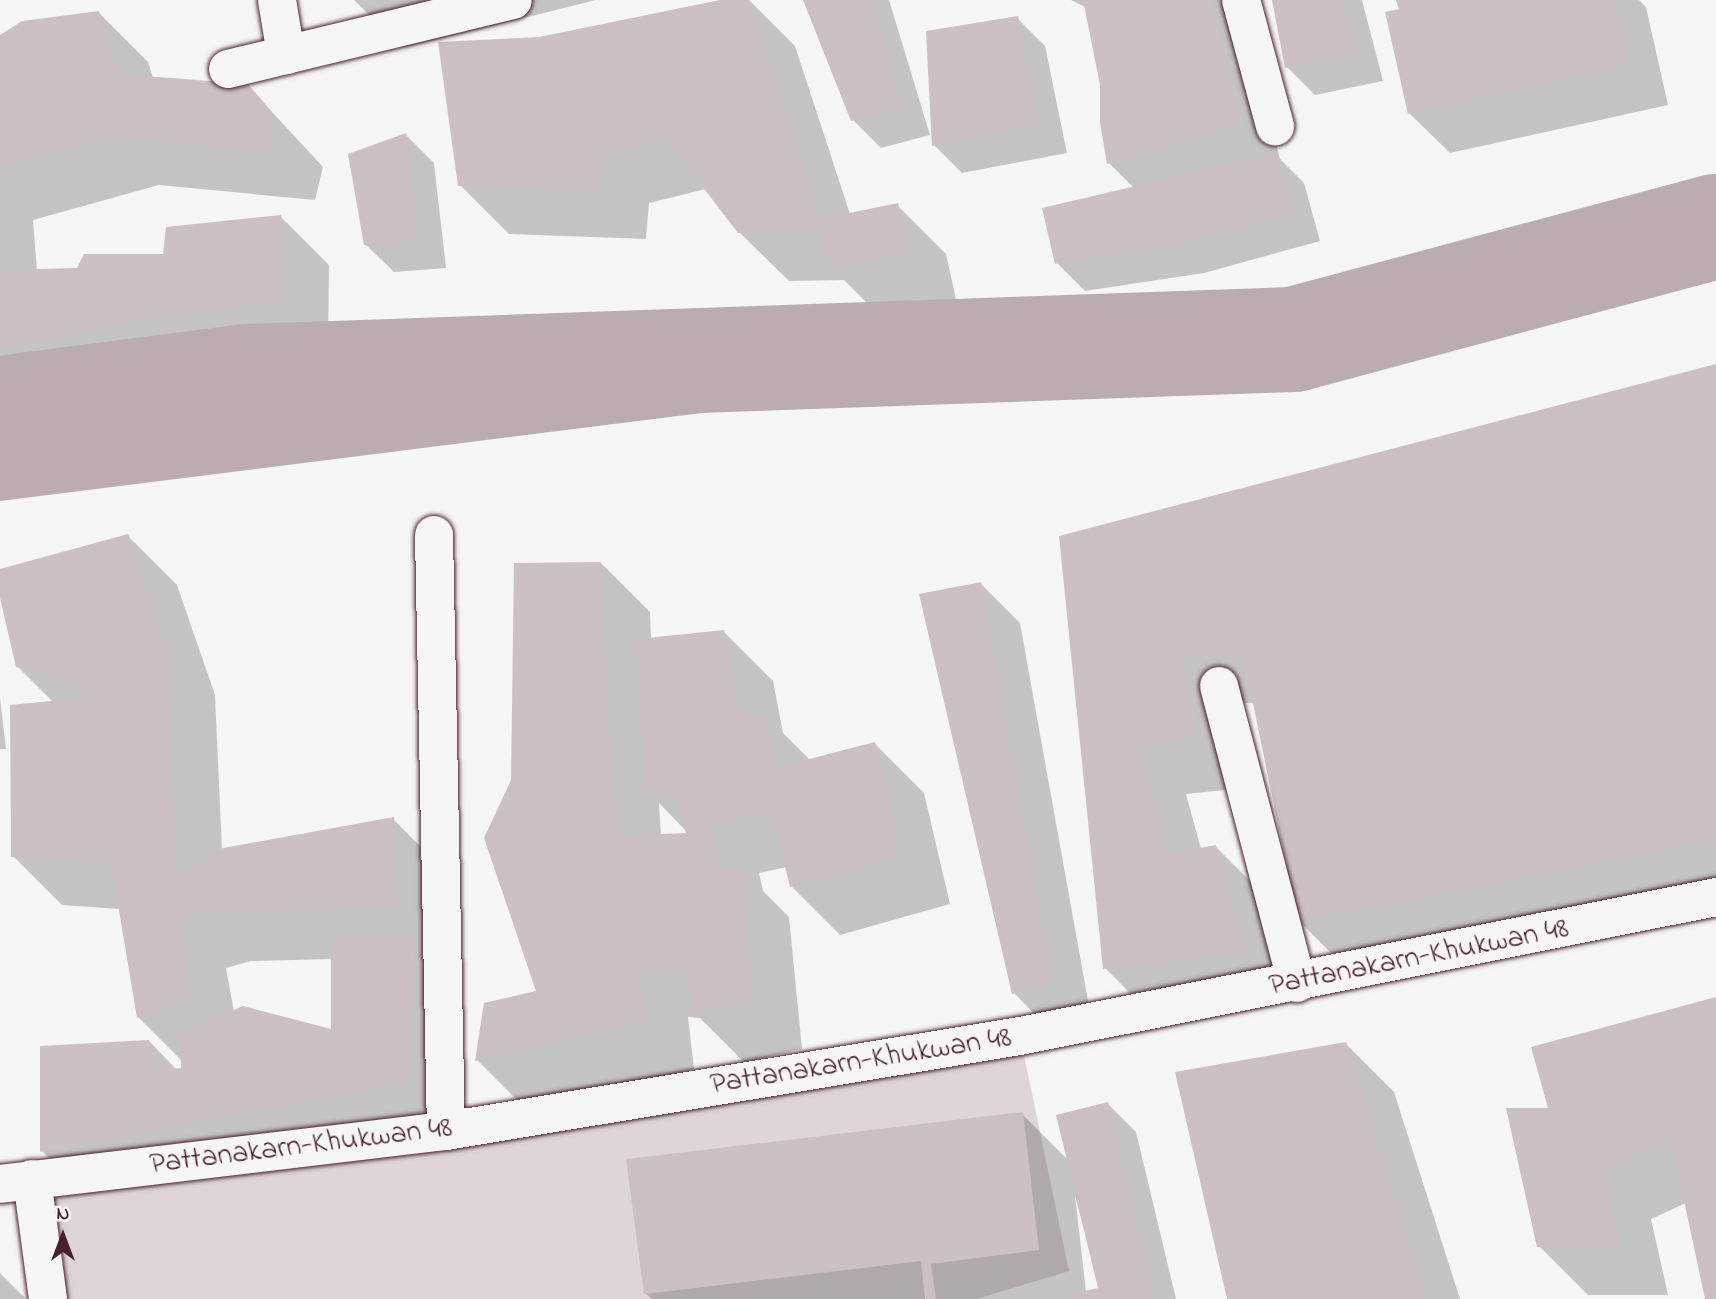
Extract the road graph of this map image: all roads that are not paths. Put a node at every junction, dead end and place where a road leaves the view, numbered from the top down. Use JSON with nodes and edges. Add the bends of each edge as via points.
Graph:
{"nodes":[{"id":1,"x":277,"y":0,"type":"edge"},
{"id":2,"x":513,"y":0,"type":"edge"},
{"id":3,"x":1241,"y":0,"type":"edge"},
{"id":4,"x":286,"y":55,"type":"junction"},
{"id":5,"x":228,"y":69,"type":"dead end"},
{"id":6,"x":1275,"y":126,"type":"dead end"},
{"id":7,"x":434,"y":536,"type":"dead end"},
{"id":8,"x":1219,"y":686,"type":"dead end"},
{"id":9,"x":1716,"y":897,"type":"edge"},
{"id":10,"x":1297,"y":983,"type":"junction"},
{"id":11,"x":446,"y":1131,"type":"junction"},
{"id":12,"x":16,"y":1181,"type":"edge"},
{"id":13,"x":48,"y":1299,"type":"edge"}],
"edges":[{"from":1,"to":4,"type":"street"},
{"from":2,"to":4,"type":"street"},
{"from":3,"to":6,"type":"street"},
{"from":4,"to":5,"type":"street"},
{"from":7,"to":11,"type":"street"},
{"from":8,"to":10,"type":"street"},
{"from":9,"to":10,"type":"street","name":"Pattanakarn-Khukwan 48"},
{"from":10,"to":11,"type":"street","name":"Pattanakarn-Khukwan 48","via":[[1118,1019]]},
{"from":11,"to":12,"type":"street","name":"Pattanakarn-Khukwan 48"},
{"from":12,"to":13,"type":"street"}]}
